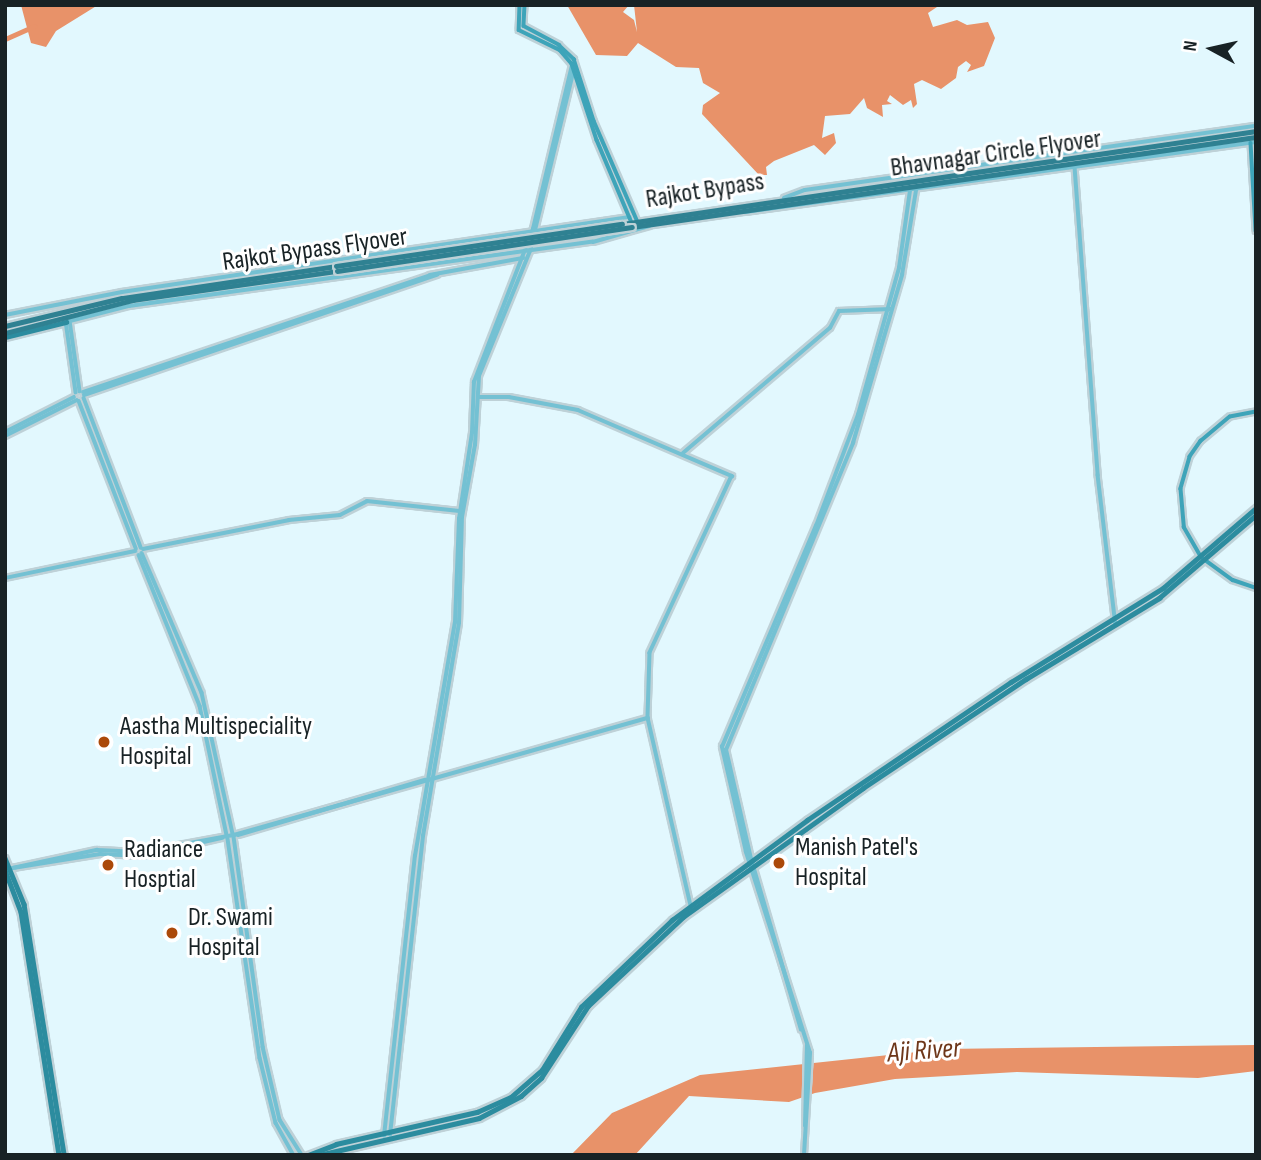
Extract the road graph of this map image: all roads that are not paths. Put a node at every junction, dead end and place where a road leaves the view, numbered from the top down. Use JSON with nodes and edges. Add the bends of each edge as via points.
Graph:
{"nodes":[{"id":1,"x":523,"y":5,"type":"edge"},
{"id":2,"x":574,"y":64,"type":"junction"},
{"id":3,"x":1256,"y":128,"type":"edge"},
{"id":4,"x":1256,"y":137,"type":"edge"},
{"id":5,"x":1253,"y":143,"type":"edge"},
{"id":6,"x":1075,"y":167,"type":"junction"},
{"id":7,"x":913,"y":190,"type":"junction"},
{"id":8,"x":785,"y":198,"type":"joint"},
{"id":9,"x":743,"y":211,"type":"junction"},
{"id":10,"x":633,"y":222,"type":"junction"},
{"id":11,"x":651,"y":225,"type":"junction"},
{"id":12,"x":535,"y":229,"type":"junction"},
{"id":13,"x":1256,"y":231,"type":"edge"},
{"id":14,"x":528,"y":252,"type":"junction"},
{"id":15,"x":523,"y":258,"type":"junction"},
{"id":16,"x":337,"y":268,"type":"junction"},
{"id":17,"x":891,"y":309,"type":"junction"},
{"id":18,"x":52,"y":314,"type":"junction"},
{"id":19,"x":5,"y":315,"type":"edge"},
{"id":20,"x":67,"y":318,"type":"junction"},
{"id":21,"x":5,"y":326,"type":"edge"},
{"id":22,"x":5,"y":335,"type":"edge"},
{"id":23,"x":80,"y":396,"type":"junction"},
{"id":24,"x":476,"y":400,"type":"junction"},
{"id":25,"x":1256,"y":412,"type":"edge"},
{"id":26,"x":5,"y":434,"type":"edge"},
{"id":27,"x":683,"y":453,"type":"junction"},
{"id":28,"x":1256,"y":508,"type":"edge"},
{"id":29,"x":461,"y":511,"type":"junction"},
{"id":30,"x":1256,"y":515,"type":"edge"},
{"id":31,"x":139,"y":551,"type":"junction"},
{"id":32,"x":1203,"y":559,"type":"junction"},
{"id":33,"x":5,"y":578,"type":"edge"},
{"id":34,"x":1256,"y":588,"type":"edge"},
{"id":35,"x":1116,"y":622,"type":"junction"},
{"id":36,"x":186,"y":661,"type":"junction"},
{"id":37,"x":648,"y":718,"type":"junction"},
{"id":38,"x":429,"y":778,"type":"junction"},
{"id":39,"x":235,"y":835,"type":"junction"},
{"id":40,"x":226,"y":837,"type":"junction"},
{"id":41,"x":5,"y":858,"type":"edge"},
{"id":42,"x":751,"y":863,"type":"junction"},
{"id":43,"x":10,"y":869,"type":"edge"},
{"id":44,"x":691,"y":906,"type":"junction"},
{"id":45,"x":522,"y":1091,"type":"junction"},
{"id":46,"x":387,"y":1134,"type":"junction"},
{"id":47,"x":61,"y":1155,"type":"edge"},
{"id":48,"x":293,"y":1155,"type":"edge"},
{"id":49,"x":302,"y":1155,"type":"edge"},
{"id":50,"x":308,"y":1155,"type":"edge"},
{"id":51,"x":319,"y":1155,"type":"edge"},
{"id":52,"x":804,"y":1155,"type":"edge"}],
"edges":[{"from":1,"to":2,"type":"main road","via":[[519,30],[560,50]]},
{"from":2,"to":10,"type":"main road"},
{"from":2,"to":10,"type":"main road","via":[[597,140]]},
{"from":2,"to":12,"type":"street"},
{"from":3,"to":8,"type":"highway","name":"Bhavnagar Circle Flyover"},
{"from":4,"to":9,"type":"highway","name":"Bhavnagar Circle Flyover"},
{"from":5,"to":6,"type":"street"},
{"from":5,"to":13,"type":"main road"},
{"from":6,"to":7,"type":"street"},
{"from":6,"to":35,"type":"street","via":[[1098,475]]},
{"from":7,"to":9,"type":"street","via":[[765,212]]},
{"from":7,"to":17,"type":"street"},
{"from":8,"to":10,"type":"highway","name":"Rajkot Bypass"},
{"from":9,"to":11,"type":"highway","name":"Rajkot Bypass"},
{"from":10,"to":11,"type":"highway","name":"Rajkot Bypass Flyover"},
{"from":10,"to":12,"type":"street"},
{"from":10,"to":16,"type":"highway","name":"Rajkot Bypass Flyover","bridge":true},
{"from":10,"to":16,"type":"highway","name":"Rajkot Bypass Flyover","bridge":true},
{"from":11,"to":14,"type":"street","via":[[604,239]]},
{"from":12,"to":14,"type":"street"},
{"from":12,"to":18,"type":"street","via":[[122,292]]},
{"from":14,"to":15,"type":"street"},
{"from":14,"to":20,"type":"street"},
{"from":14,"to":24,"type":"street","via":[[480,373]]},
{"from":15,"to":23,"type":"street","via":[[437,275]]},
{"from":15,"to":24,"type":"street","via":[[477,369]]},
{"from":16,"to":18,"type":"highway","name":"Rajkot Bypass Flyover","via":[[166,290]]},
{"from":16,"to":20,"type":"highway","name":"Rajkot Bypass Flyover","via":[[133,300]]},
{"from":17,"to":27,"type":"street","via":[[839,311],[830,328]]},
{"from":17,"to":42,"type":"street","via":[[821,515],[722,747]]},
{"from":18,"to":19,"type":"street"},
{"from":18,"to":20,"type":"highway","name":"Rajkot Bypass Flyover"},
{"from":18,"to":21,"type":"highway","name":"Rajkot Bypass Flyover"},
{"from":18,"to":22,"type":"highway","name":"Rajkot Bypass Flyover"},
{"from":20,"to":22,"type":"main road"},
{"from":20,"to":23,"type":"street"},
{"from":23,"to":26,"type":"street"},
{"from":23,"to":31,"type":"street"},
{"from":24,"to":27,"type":"street","via":[[573,408]]},
{"from":24,"to":29,"type":"street"},
{"from":25,"to":32,"type":"main road","via":[[1230,417],[1201,441],[1183,476],[1181,514]]},
{"from":27,"to":37,"type":"street","via":[[732,476],[651,648]]},
{"from":28,"to":32,"type":"main road"},
{"from":29,"to":31,"type":"street","via":[[367,501],[340,515]]},
{"from":29,"to":38,"type":"street","via":[[459,623]]},
{"from":30,"to":32,"type":"main road"},
{"from":31,"to":33,"type":"street"},
{"from":31,"to":36,"type":"street"},
{"from":32,"to":34,"type":"main road"},
{"from":32,"to":35,"type":"main road"},
{"from":35,"to":42,"type":"main road","via":[[1017,682]]},
{"from":36,"to":39,"type":"street","via":[[204,699]]},
{"from":36,"to":40,"type":"street"},
{"from":37,"to":38,"type":"street"},
{"from":37,"to":44,"type":"street"},
{"from":38,"to":39,"type":"street"},
{"from":38,"to":46,"type":"street"},
{"from":39,"to":40,"type":"street"},
{"from":39,"to":49,"type":"street","via":[[266,1057],[280,1120]]},
{"from":40,"to":43,"type":"street","via":[[142,856],[100,854]]},
{"from":40,"to":48,"type":"street","via":[[260,1058],[277,1126]]},
{"from":41,"to":43,"type":"main road"},
{"from":42,"to":44,"type":"main road"},
{"from":42,"to":45,"type":"main road","via":[[675,925],[588,1006],[541,1078]]},
{"from":42,"to":52,"type":"street","via":[[807,1044]]},
{"from":43,"to":47,"type":"main road"},
{"from":44,"to":45,"type":"main road","via":[[581,1007],[542,1070]]},
{"from":45,"to":46,"type":"main road","via":[[477,1112]]},
{"from":46,"to":50,"type":"main road"},
{"from":46,"to":51,"type":"main road"}]}
